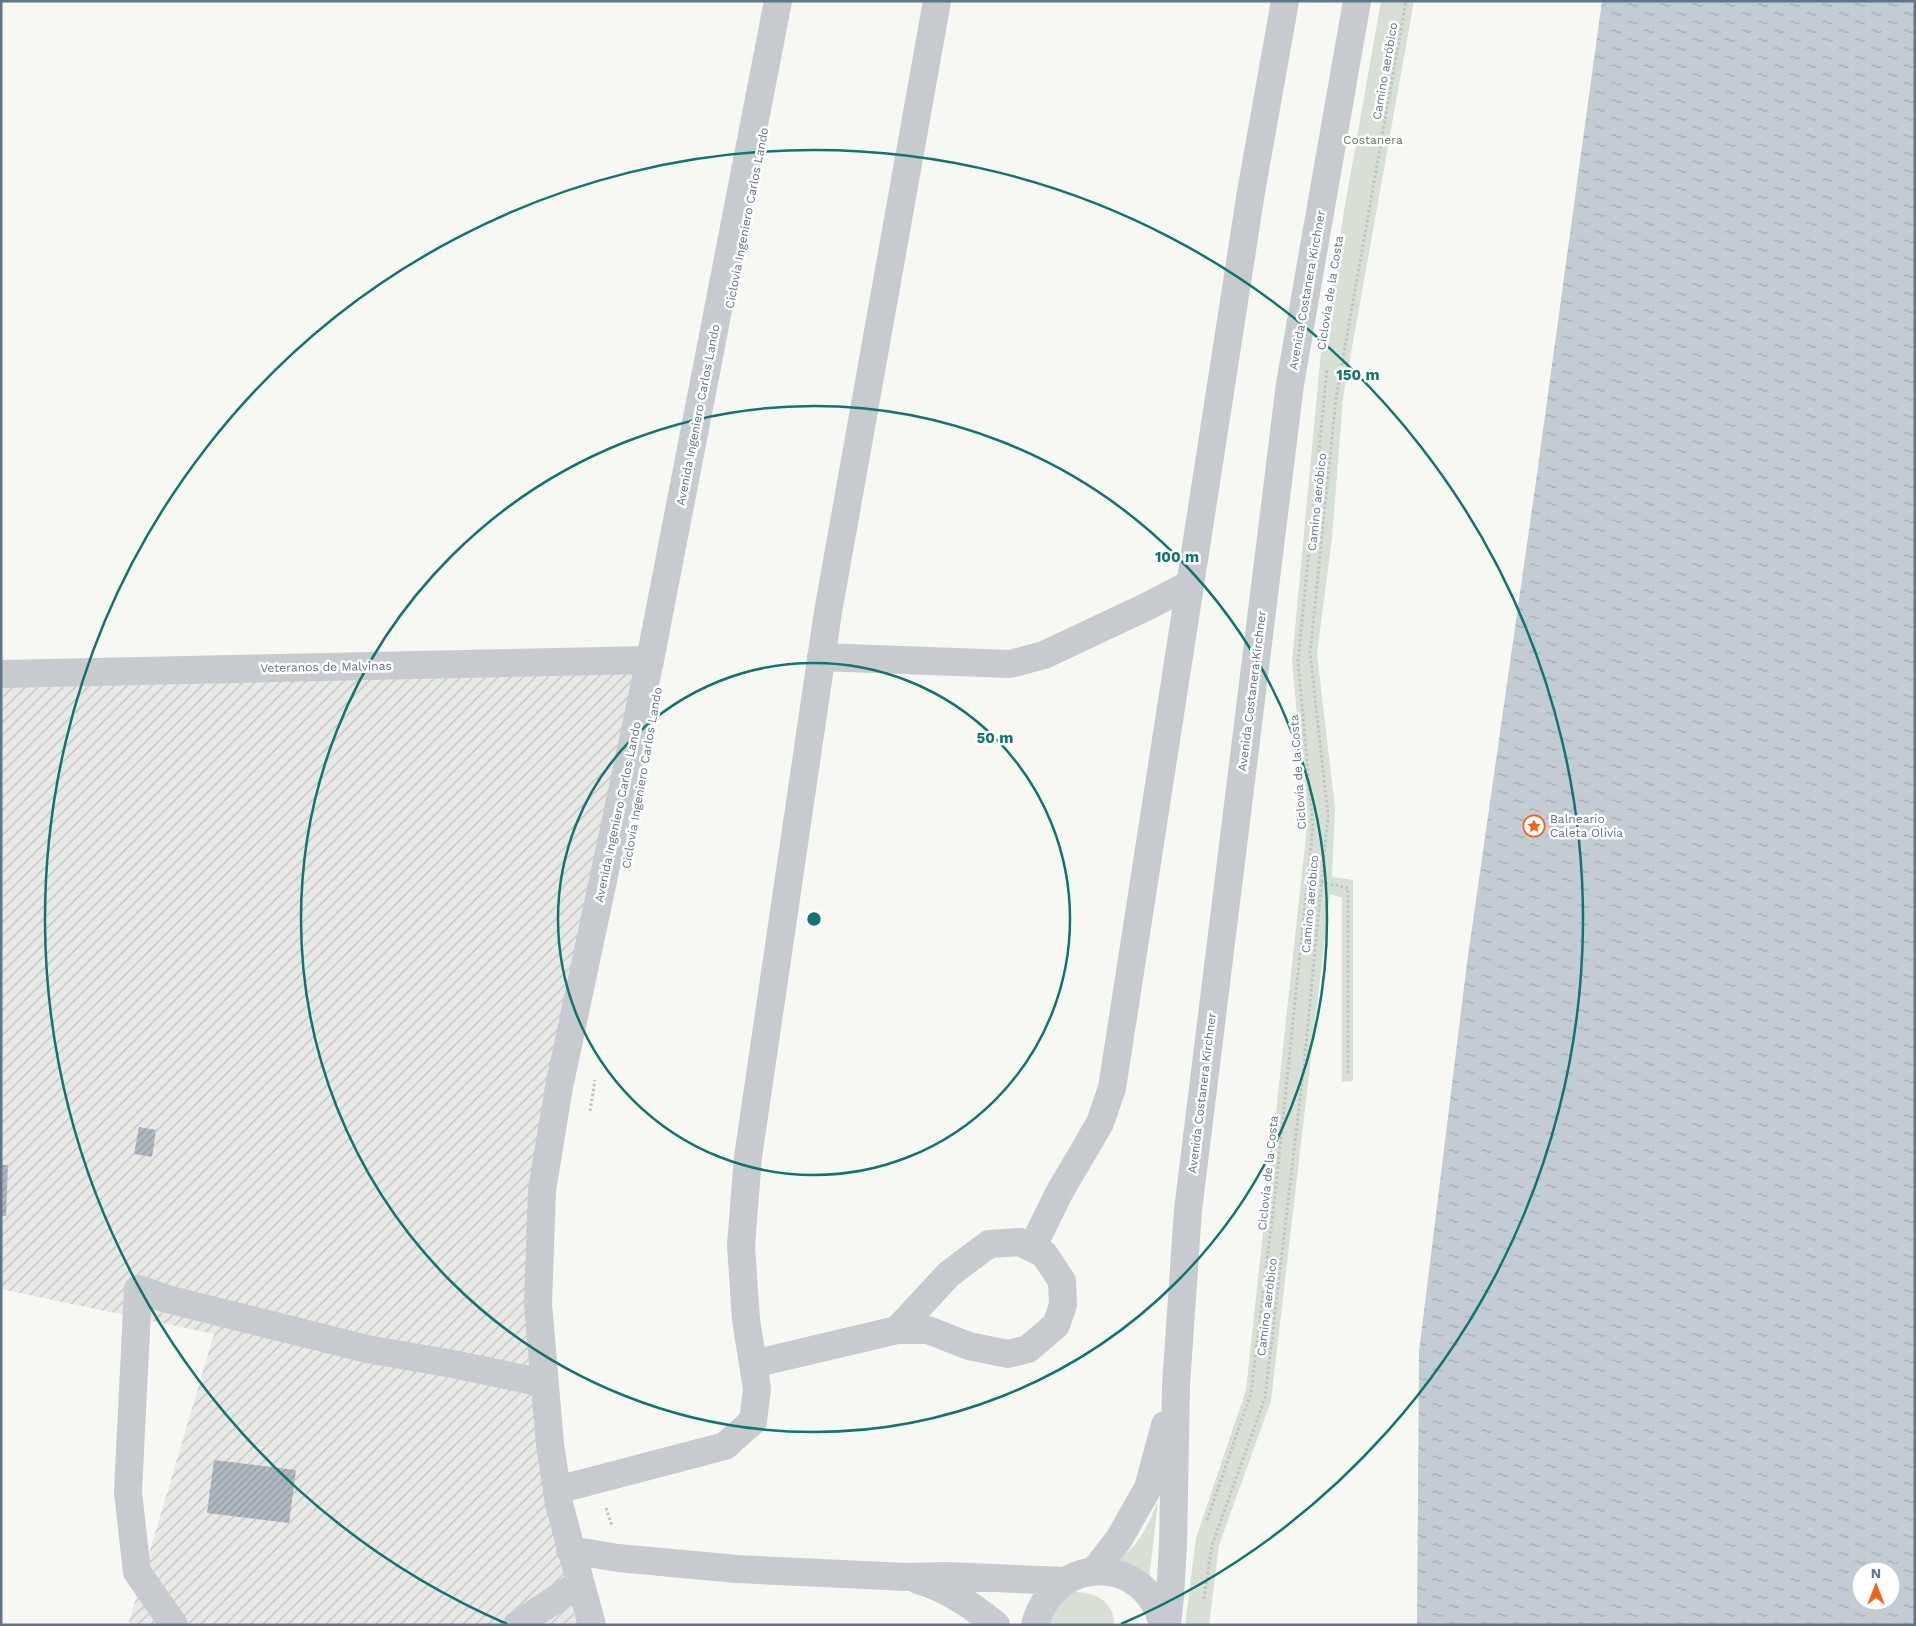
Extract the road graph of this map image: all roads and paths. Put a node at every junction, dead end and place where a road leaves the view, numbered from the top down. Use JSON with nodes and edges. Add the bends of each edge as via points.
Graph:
{"nodes":[{"id":1,"x":778,"y":1,"type":"edge"},
{"id":2,"x":938,"y":1,"type":"edge"},
{"id":3,"x":1285,"y":1,"type":"edge"},
{"id":4,"x":1357,"y":1,"type":"edge"},
{"id":5,"x":1406,"y":1,"type":"edge"},
{"id":6,"x":1328,"y":360,"type":"dead end"},
{"id":7,"x":1190,"y":584,"type":"junction"},
{"id":8,"x":821,"y":657,"type":"junction"},
{"id":9,"x":650,"y":660,"type":"junction"},
{"id":10,"x":1,"y":674,"type":"edge"},
{"id":11,"x":1321,"y":882,"type":"junction"},
{"id":12,"x":596,"y":1074,"type":"dead end"},
{"id":13,"x":1348,"y":1075,"type":"dead end"},
{"id":14,"x":589,"y":1113,"type":"dead end"},
{"id":15,"x":1032,"y":1248,"type":"junction"},
{"id":16,"x":897,"y":1330,"type":"junction"},
{"id":17,"x":753,"y":1364,"type":"junction"},
{"id":18,"x":544,"y":1384,"type":"junction"},
{"id":19,"x":1176,"y":1385,"type":"junction"},
{"id":20,"x":596,"y":1479,"type":"junction"},
{"id":21,"x":557,"y":1490,"type":"junction"},
{"id":22,"x":1206,"y":1523,"type":"dead end"},
{"id":23,"x":570,"y":1550,"type":"junction"},
{"id":24,"x":618,"y":1558,"type":"junction"},
{"id":25,"x":1094,"y":1571,"type":"junction"},
{"id":26,"x":907,"y":1577,"type":"junction"},
{"id":27,"x":1065,"y":1581,"type":"junction"},
{"id":28,"x":580,"y":1583,"type":"junction"},
{"id":29,"x":1203,"y":1607,"type":"dead end"},
{"id":30,"x":174,"y":1625,"type":"edge"},
{"id":31,"x":517,"y":1625,"type":"edge"},
{"id":32,"x":592,"y":1625,"type":"edge"},
{"id":33,"x":996,"y":1625,"type":"edge"},
{"id":34,"x":1035,"y":1625,"type":"edge"},
{"id":35,"x":1163,"y":1625,"type":"edge"},
{"id":36,"x":1167,"y":1625,"type":"edge"}],
"edges":[{"from":1,"to":9,"type":"street","name":"Avenida Ingeniero Carlos Lando"},
{"from":2,"to":8,"type":"street"},
{"from":3,"to":7,"type":"street","via":[[1251,192]]},
{"from":4,"to":19,"type":"street","name":"Avenida Costanera Kirchner","via":[[1290,384],[1188,1210]]},
{"from":5,"to":11,"type":"path","name":"Camino aeróbico","via":[[1336,398],[1310,653],[1328,814]]},
{"from":6,"to":22,"type":"path","name":"Ciclovía de la Costa","via":[[1298,661],[1313,827],[1280,1147],[1252,1393]]},
{"from":7,"to":8,"type":"street","via":[[1044,655],[1010,664]]},
{"from":7,"to":15,"type":"street","via":[[1112,1088],[1100,1123],[1059,1193]]},
{"from":8,"to":17,"type":"street","via":[[748,1157],[741,1245],[746,1320]]},
{"from":9,"to":10,"type":"street","name":"Veteranos de Malvinas"},
{"from":9,"to":18,"type":"street","name":"Avenida Ingeniero Carlos Lando","via":[[559,1087],[542,1190],[538,1304]]},
{"from":11,"to":13,"type":"path","via":[[1348,888]]},
{"from":11,"to":29,"type":"path","name":"Camino aeróbico","via":[[1304,1065],[1265,1398],[1212,1545]]},
{"from":12,"to":14,"type":"path"},
{"from":15,"to":16,"type":"street","via":[[1020,1242],[989,1244],[949,1274]]},
{"from":15,"to":16,"type":"street","via":[[1044,1254],[1062,1281],[1063,1305],[1056,1325],[1028,1349],[1008,1354],[969,1346],[928,1330]]},
{"from":16,"to":17,"type":"street"},
{"from":17,"to":20,"type":"street","via":[[757,1389],[753,1420],[725,1446]]},
{"from":18,"to":21,"type":"street","name":"Avenida Ingeniero Carlos Lando"},
{"from":18,"to":30,"type":"street","via":[[367,1349],[138,1289],[129,1483],[137,1572]]},
{"from":19,"to":25,"type":"street","via":[[1148,1488],[1119,1539]]},
{"from":19,"to":36,"type":"street","via":[[1173,1545]]},
{"from":20,"to":21,"type":"street"},
{"from":20,"to":24,"type":"path","via":[[614,1530]]},
{"from":21,"to":23,"type":"street","name":"Avenida Ingeniero Carlos Lando"},
{"from":23,"to":24,"type":"street"},
{"from":23,"to":28,"type":"street","name":"Avenida Ingeniero Carlos Lando"},
{"from":24,"to":26,"type":"street","via":[[738,1569]]},
{"from":25,"to":27,"type":"street"},
{"from":25,"to":35,"type":"street","via":[[1114,1573],[1132,1580],[1148,1592]]},
{"from":26,"to":27,"type":"street"},
{"from":26,"to":33,"type":"street","via":[[933,1585]]},
{"from":27,"to":34,"type":"street","via":[[1049,1594]]},
{"from":28,"to":31,"type":"street"},
{"from":28,"to":32,"type":"street","name":"Avenida Ingeniero Carlos Lando"}]}
